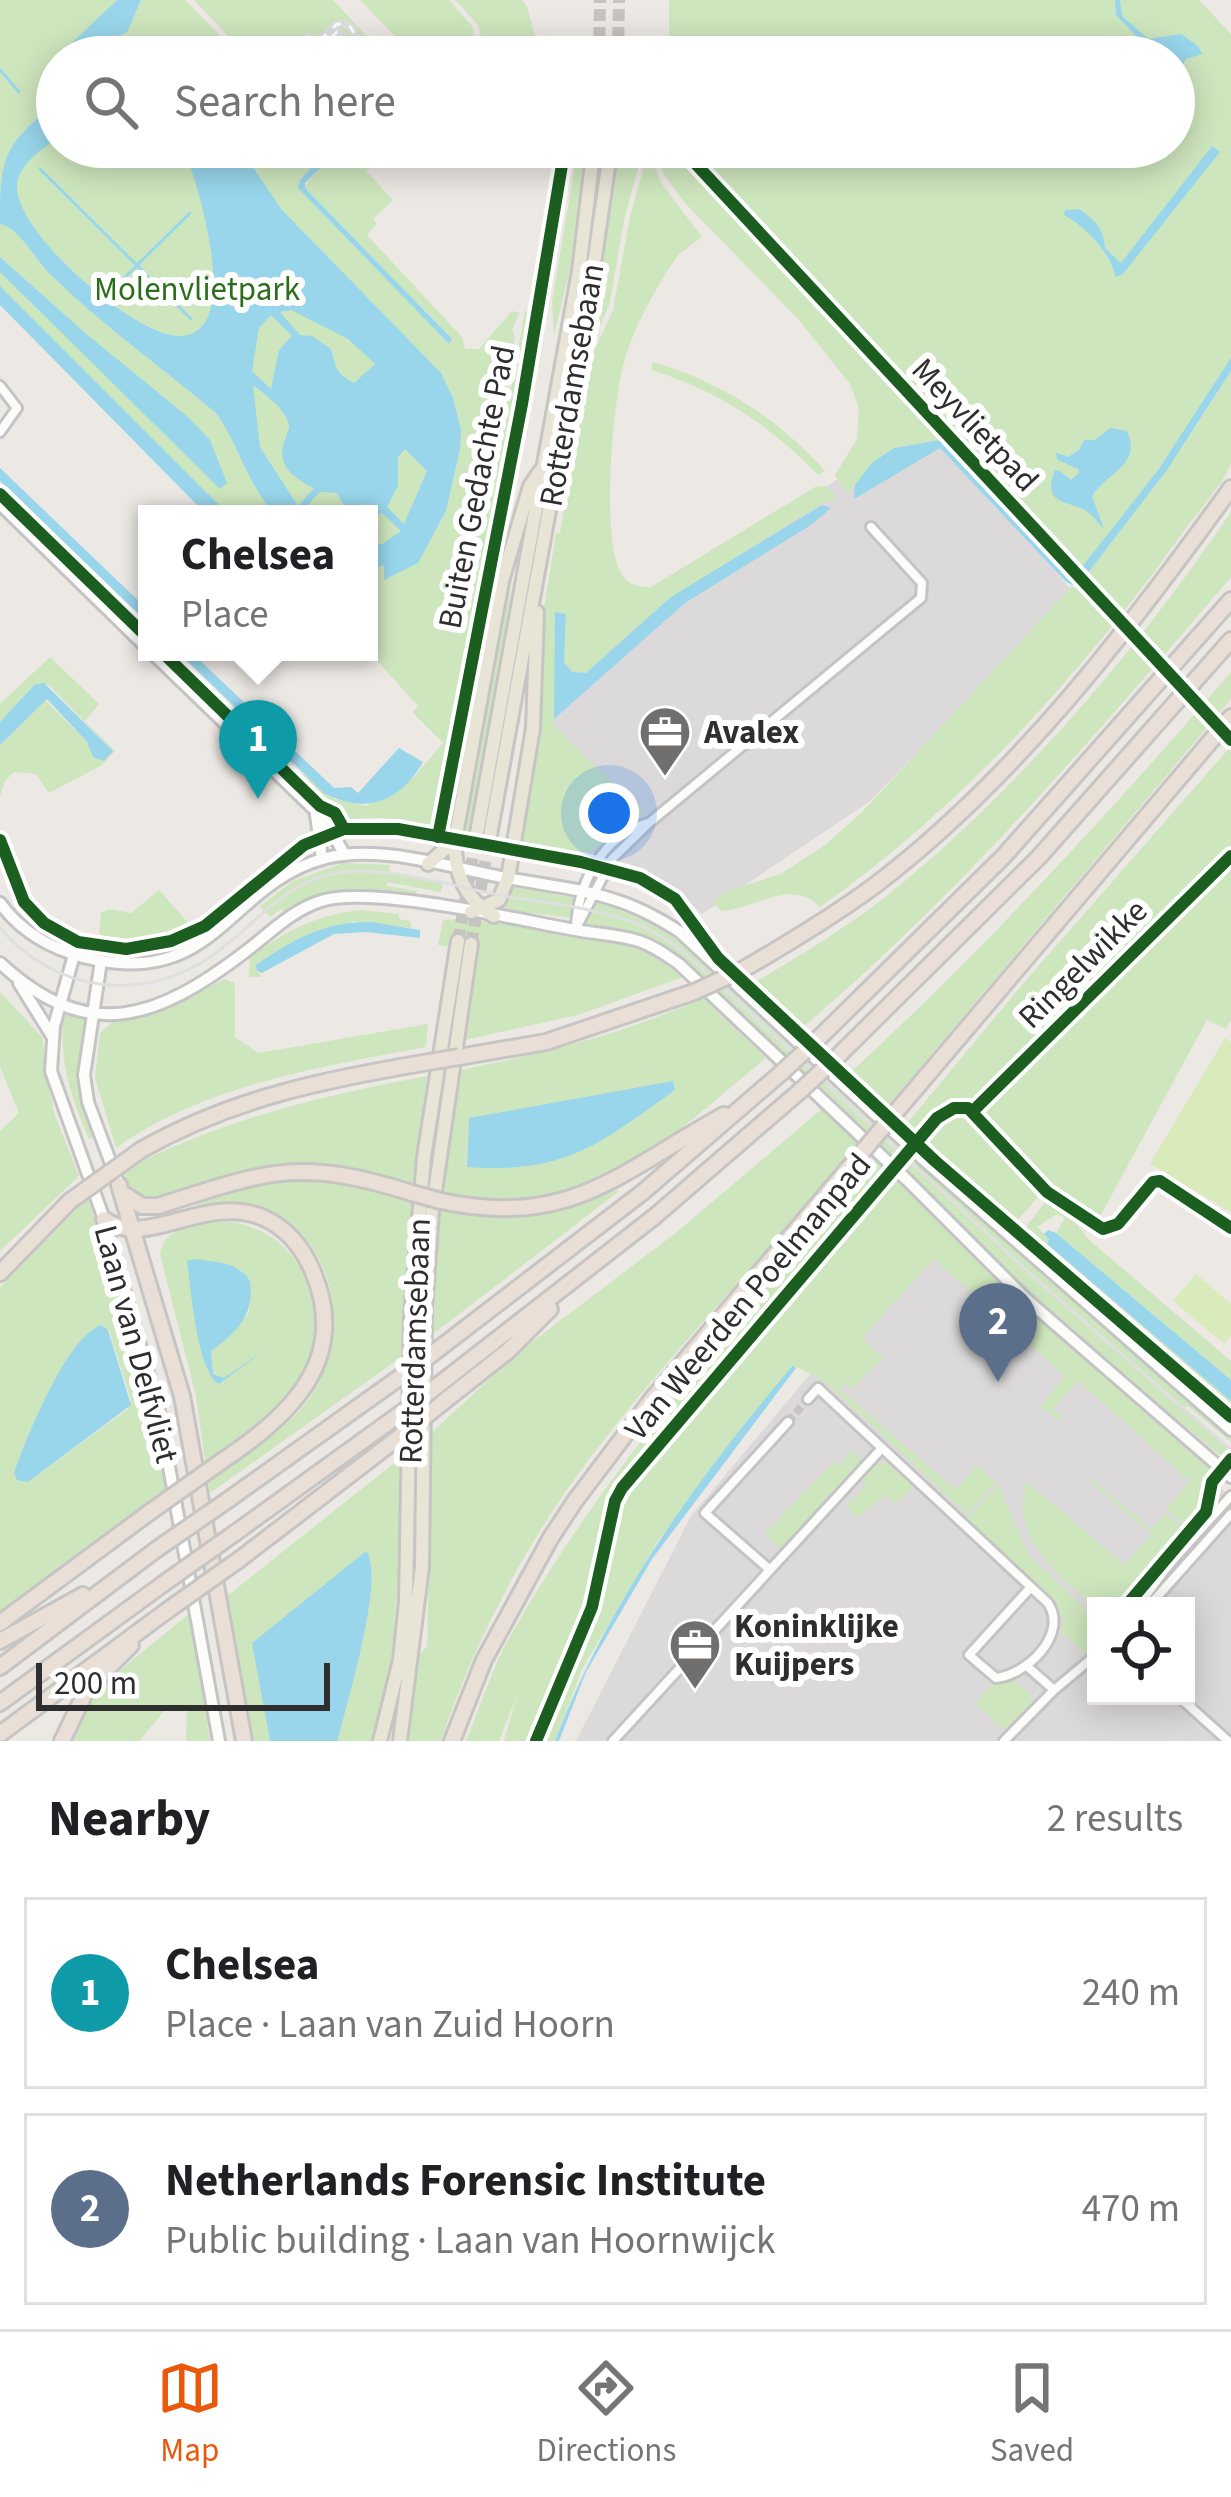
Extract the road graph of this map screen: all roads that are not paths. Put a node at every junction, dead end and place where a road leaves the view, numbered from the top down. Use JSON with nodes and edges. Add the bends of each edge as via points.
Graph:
{"nodes":[{"id":1,"x":591,"y":168,"type":"edge"},
{"id":2,"x":607,"y":168,"type":"edge"},
{"id":3,"x":0,"y":386,"type":"edge"},
{"id":4,"x":0,"y":432,"type":"edge"},
{"id":5,"x":544,"y":464,"type":"junction"},
{"id":6,"x":1228,"y":491,"type":"edge"},
{"id":7,"x":0,"y":505,"type":"edge"},
{"id":8,"x":871,"y":527,"type":"dead end"},
{"id":9,"x":536,"y":587,"type":"junction"},
{"id":10,"x":1231,"y":600,"type":"edge"},
{"id":11,"x":138,"y":639,"type":"edge"},
{"id":12,"x":1231,"y":640,"type":"edge"},
{"id":13,"x":160,"y":661,"type":"edge"},
{"id":14,"x":1231,"y":717,"type":"edge"},
{"id":15,"x":316,"y":814,"type":"junction"},
{"id":16,"x":455,"y":840,"type":"junction"},
{"id":17,"x":345,"y":855,"type":"junction"},
{"id":18,"x":322,"y":859,"type":"junction"},
{"id":19,"x":428,"y":864,"type":"junction"},
{"id":20,"x":457,"y":869,"type":"junction"},
{"id":21,"x":508,"y":878,"type":"junction"},
{"id":22,"x":588,"y":892,"type":"junction"},
{"id":23,"x":0,"y":903,"type":"edge"},
{"id":24,"x":482,"y":912,"type":"junction"},
{"id":25,"x":575,"y":930,"type":"junction"},
{"id":26,"x":74,"y":955,"type":"junction"},
{"id":27,"x":101,"y":962,"type":"junction"},
{"id":28,"x":0,"y":963,"type":"edge"},
{"id":29,"x":17,"y":979,"type":"junction"},
{"id":30,"x":60,"y":1006,"type":"junction"},
{"id":31,"x":91,"y":1014,"type":"junction"},
{"id":32,"x":52,"y":1036,"type":"junction"},
{"id":33,"x":749,"y":1102,"type":"junction"},
{"id":34,"x":119,"y":1185,"type":"junction"},
{"id":35,"x":104,"y":1219,"type":"junction"},
{"id":36,"x":135,"y":1232,"type":"junction"},
{"id":37,"x":596,"y":1264,"type":"junction"},
{"id":38,"x":0,"y":1273,"type":"edge"},
{"id":39,"x":808,"y":1399,"type":"dead end"},
{"id":40,"x":788,"y":1422,"type":"tunnel mouth"},
{"id":41,"x":1231,"y":1430,"type":"edge"},
{"id":42,"x":882,"y":1448,"type":"junction"},
{"id":43,"x":1231,"y":1477,"type":"edge"},
{"id":44,"x":1231,"y":1496,"type":"edge"},
{"id":45,"x":1231,"y":1514,"type":"edge"},
{"id":46,"x":770,"y":1570,"type":"junction"},
{"id":47,"x":119,"y":1576,"type":"junction"},
{"id":48,"x":1031,"y":1587,"type":"junction"},
{"id":49,"x":1145,"y":1597,"type":"edge"},
{"id":50,"x":1157,"y":1597,"type":"edge"},
{"id":51,"x":168,"y":1610,"type":"junction"},
{"id":52,"x":0,"y":1623,"type":"edge"},
{"id":53,"x":0,"y":1642,"type":"edge"},
{"id":54,"x":1087,"y":1662,"type":"edge"},
{"id":55,"x":0,"y":1667,"type":"edge"},
{"id":56,"x":1028,"y":1667,"type":"junction"},
{"id":57,"x":1054,"y":1690,"type":"junction"},
{"id":58,"x":0,"y":1703,"type":"edge"},
{"id":59,"x":1188,"y":1705,"type":"edge"},
{"id":60,"x":0,"y":1734,"type":"edge"},
{"id":61,"x":62,"y":1741,"type":"edge"},
{"id":62,"x":218,"y":1741,"type":"edge"},
{"id":63,"x":244,"y":1741,"type":"edge"},
{"id":64,"x":380,"y":1741,"type":"edge"},
{"id":65,"x":400,"y":1741,"type":"edge"},
{"id":66,"x":452,"y":1741,"type":"edge"},
{"id":67,"x":613,"y":1741,"type":"edge"},
{"id":68,"x":1004,"y":1741,"type":"edge"},
{"id":69,"x":1228,"y":1741,"type":"edge"}],
"edges":[{"from":1,"to":5,"type":"main road","name":"Rotterdamsebaan"},
{"from":2,"to":9,"type":"main road","name":"Rotterdamsebaan"},
{"from":3,"to":4,"type":"street","via":[[17,410]]},
{"from":5,"to":9,"type":"main road","name":"Rotterdamsebaan","via":[[483,834]]},
{"from":5,"to":16,"type":"main road","via":[[502,580]]},
{"from":6,"to":38,"type":"highway","bridge":true,"via":[[1137,615],[987,785],[875,884],[742,970],[546,1042],[273,1093],[199,1119],[70,1201]]},
{"from":7,"to":11,"type":"main road"},
{"from":8,"to":22,"type":"street","via":[[922,583],[921,598],[649,823]]},
{"from":9,"to":21,"type":"main road","via":[[533,728]]},
{"from":10,"to":33,"type":"highway","bridge":true,"via":[[1003,857]]},
{"from":12,"to":37,"type":"highway","bridge":true,"via":[[1039,857],[836,1058]]},
{"from":13,"to":15,"type":"main road"},
{"from":14,"to":66,"type":"highway","bridge":true,"via":[[652,1399],[550,1538],[484,1660]]},
{"from":15,"to":17,"type":"main road"},
{"from":15,"to":18,"type":"main road"},
{"from":16,"to":19,"type":"main road"},
{"from":16,"to":20,"type":"main road"},
{"from":17,"to":18,"type":"main road"},
{"from":17,"to":19,"type":"main road"},
{"from":18,"to":27,"type":"main road","via":[[283,877],[185,952]]},
{"from":19,"to":20,"type":"main road"},
{"from":20,"to":21,"type":"main road"},
{"from":20,"to":24,"type":"main road"},
{"from":21,"to":22,"type":"main road"},
{"from":21,"to":24,"type":"main road","via":[[502,898]]},
{"from":22,"to":25,"type":"street"},
{"from":22,"to":41,"type":"main road","via":[[680,932]]},
{"from":23,"to":26,"type":"main road","via":[[26,931]]},
{"from":24,"to":25,"type":"main road"},
{"from":24,"to":31,"type":"main road","via":[[376,897],[322,900],[178,995],[134,1013]]},
{"from":25,"to":43,"type":"main road","via":[[635,940],[679,964],[992,1268]]},
{"from":26,"to":27,"type":"main road"},
{"from":26,"to":30,"type":"main road","name":"Laan van Delfvliet"},
{"from":27,"to":31,"type":"main road","name":"Laan van Delfvliet"},
{"from":28,"to":29,"type":"main road"},
{"from":29,"to":30,"type":"main road"},
{"from":29,"to":32,"type":"main road"},
{"from":30,"to":31,"type":"main road"},
{"from":30,"to":32,"type":"main road","name":"Laan van Delfvliet"},
{"from":31,"to":34,"type":"main road","name":"Laan van Delfvliet","via":[[85,1086]]},
{"from":32,"to":35,"type":"main road","name":"Laan van Delfvliet","via":[[55,1085]]},
{"from":33,"to":34,"type":"highway","bridge":true,"via":[[559,1204],[501,1209],[441,1201],[330,1171],[282,1170],[147,1207]]},
{"from":33,"to":47,"type":"highway","bridge":true,"via":[[432,1354]]},
{"from":34,"to":36,"type":"highway","name":"Laan van Delfvliet"},
{"from":35,"to":36,"type":"highway"},
{"from":35,"to":62,"type":"main road","name":"Laan van Delfvliet","via":[[166,1447]]},
{"from":36,"to":52,"type":"highway","bridge":true,"via":[[202,1212],[247,1212],[289,1234],[314,1275],[324,1323],[311,1376],[284,1414]]},
{"from":36,"to":63,"type":"highway","name":"Laan van Delfvliet","via":[[192,1441]]},
{"from":37,"to":51,"type":"highway","bridge":true,"via":[[508,1351]]},
{"from":37,"to":58,"type":"highway","bridge":true},
{"from":39,"to":42,"type":"street","via":[[818,1388]]},
{"from":40,"to":46,"type":"street","via":[[705,1513]]},
{"from":42,"to":46,"type":"street"},
{"from":42,"to":48,"type":"street"},
{"from":44,"to":49,"type":"street"},
{"from":45,"to":50,"type":"street"},
{"from":46,"to":67,"type":"street"},
{"from":47,"to":53,"type":"highway"},
{"from":47,"to":55,"type":"highway"},
{"from":48,"to":56,"type":"street","via":[[1056,1622]]},
{"from":48,"to":56,"type":"street","via":[[969,1655],[996,1678]]},
{"from":51,"to":60,"type":"highway"},
{"from":51,"to":61,"type":"highway","via":[[87,1689]]},
{"from":54,"to":57,"type":"street"},
{"from":56,"to":57,"type":"street"},
{"from":57,"to":68,"type":"street"},
{"from":59,"to":69,"type":"street"},
{"from":64,"to":65,"type":"main road","name":"Rotterdamsebaan","via":[[406,1601],[422,1175],[465,942],[432,1212],[422,1567]]}]}
